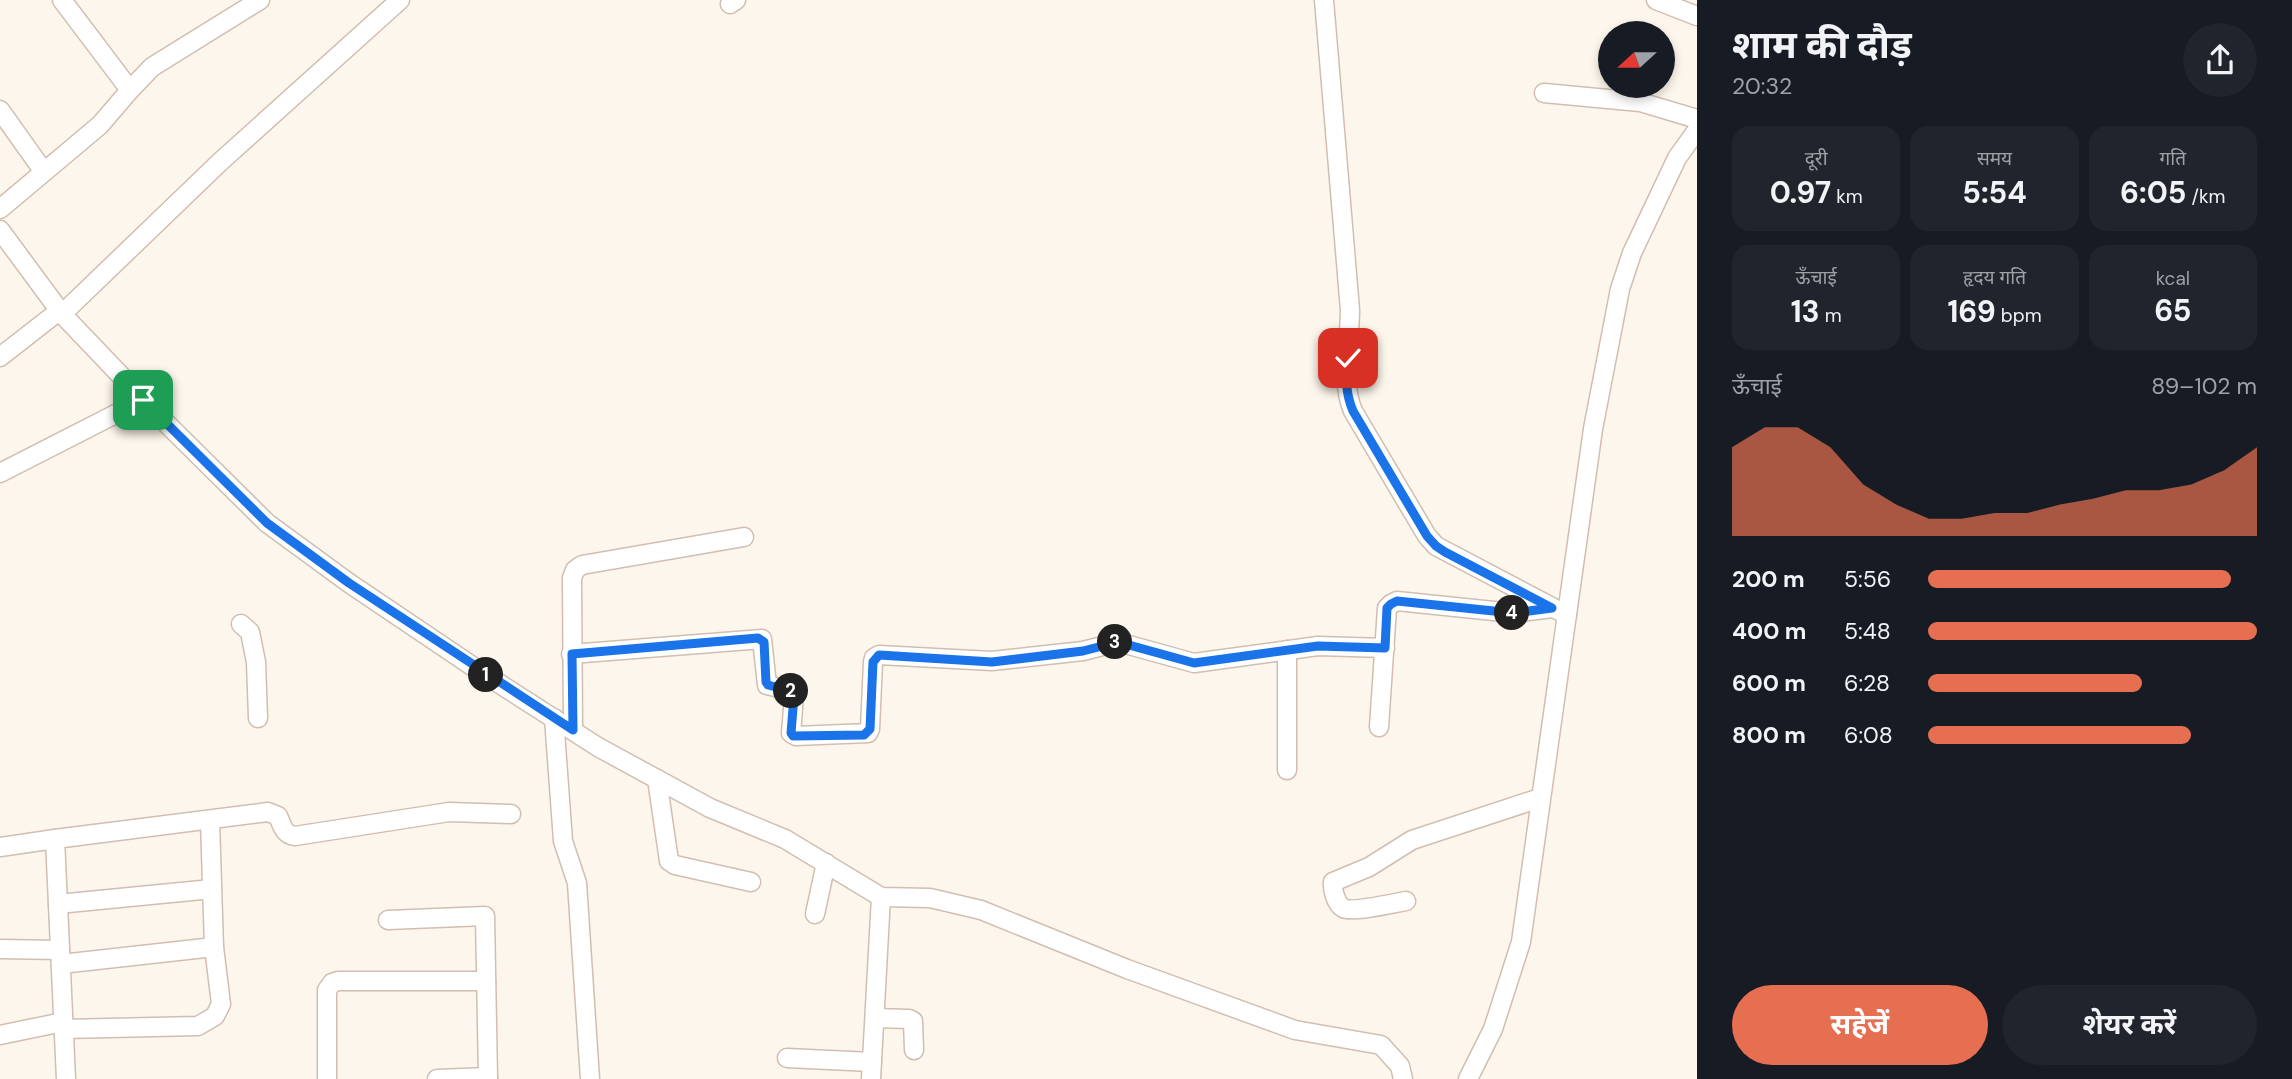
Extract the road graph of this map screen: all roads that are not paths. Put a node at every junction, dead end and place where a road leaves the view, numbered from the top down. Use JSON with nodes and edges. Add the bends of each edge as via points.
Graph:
{"nodes":[{"id":1,"x":62,"y":0,"type":"edge"},
{"id":2,"x":261,"y":0,"type":"edge"},
{"id":3,"x":1324,"y":0,"type":"edge"},
{"id":4,"x":1656,"y":0,"type":"edge"},
{"id":5,"x":398,"y":1,"type":"edge"},
{"id":6,"x":1697,"y":16,"type":"edge"},
{"id":7,"x":130,"y":90,"type":"junction"},
{"id":8,"x":1544,"y":93,"type":"dead end"},
{"id":9,"x":0,"y":110,"type":"edge"},
{"id":10,"x":1697,"y":119,"type":"edge"},
{"id":11,"x":1697,"y":130,"type":"edge"},
{"id":12,"x":44,"y":172,"type":"junction"},
{"id":13,"x":0,"y":209,"type":"edge"},
{"id":14,"x":0,"y":230,"type":"edge"},
{"id":15,"x":61,"y":313,"type":"junction"},
{"id":16,"x":0,"y":357,"type":"edge"},
{"id":17,"x":143,"y":400,"type":"junction"},
{"id":18,"x":0,"y":473,"type":"edge"},
{"id":19,"x":744,"y":537,"type":"dead end"},
{"id":20,"x":1559,"y":612,"type":"junction"},
{"id":21,"x":241,"y":624,"type":"dead end"},
{"id":22,"x":1385,"y":648,"type":"junction"},
{"id":23,"x":1287,"y":650,"type":"junction"},
{"id":24,"x":572,"y":654,"type":"junction"},
{"id":25,"x":258,"y":718,"type":"dead end"},
{"id":26,"x":554,"y":718,"type":"junction"},
{"id":27,"x":1379,"y":727,"type":"dead end"},
{"id":28,"x":573,"y":730,"type":"junction"},
{"id":29,"x":1287,"y":771,"type":"dead end"},
{"id":30,"x":657,"y":779,"type":"junction"},
{"id":31,"x":1540,"y":799,"type":"junction"},
{"id":32,"x":511,"y":814,"type":"dead end"},
{"id":33,"x":210,"y":821,"type":"junction"},
{"id":34,"x":55,"y":839,"type":"junction"},
{"id":35,"x":0,"y":847,"type":"edge"},
{"id":36,"x":826,"y":863,"type":"junction"},
{"id":37,"x":751,"y":882,"type":"dead end"},
{"id":38,"x":212,"y":889,"type":"junction"},
{"id":39,"x":881,"y":897,"type":"junction"},
{"id":40,"x":1406,"y":901,"type":"dead end"},
{"id":41,"x":58,"y":904,"type":"junction"},
{"id":42,"x":815,"y":914,"type":"dead end"},
{"id":43,"x":388,"y":920,"type":"dead end"},
{"id":44,"x":214,"y":947,"type":"junction"},
{"id":45,"x":0,"y":949,"type":"edge"},
{"id":46,"x":60,"y":957,"type":"junction"},
{"id":47,"x":486,"y":981,"type":"junction"},
{"id":48,"x":875,"y":1018,"type":"junction"},
{"id":49,"x":64,"y":1025,"type":"junction"},
{"id":50,"x":0,"y":1035,"type":"edge"},
{"id":51,"x":914,"y":1050,"type":"dead end"},
{"id":52,"x":787,"y":1059,"type":"dead end"},
{"id":53,"x":871,"y":1070,"type":"edge"},
{"id":54,"x":488,"y":1078,"type":"edge"},
{"id":55,"x":66,"y":1079,"type":"edge"},
{"id":56,"x":327,"y":1079,"type":"edge"},
{"id":57,"x":438,"y":1079,"type":"edge"},
{"id":58,"x":590,"y":1079,"type":"edge"},
{"id":59,"x":1403,"y":1079,"type":"edge"},
{"id":60,"x":1468,"y":1079,"type":"edge"}],
"edges":[{"from":1,"to":7,"type":"street"},
{"from":2,"to":7,"type":"street","via":[[152,67]]},
{"from":3,"to":20,"type":"street","via":[[1350,310],[1347,398],[1436,546]]},
{"from":4,"to":6,"type":"street"},
{"from":5,"to":15,"type":"street"},
{"from":7,"to":12,"type":"street","via":[[100,125]]},
{"from":8,"to":10,"type":"street","via":[[1640,102]]},
{"from":9,"to":12,"type":"street"},
{"from":11,"to":20,"type":"street","via":[[1677,158],[1620,289]]},
{"from":12,"to":13,"type":"street"},
{"from":14,"to":15,"type":"street"},
{"from":15,"to":16,"type":"street"},
{"from":15,"to":17,"type":"street"},
{"from":17,"to":18,"type":"street"},
{"from":17,"to":26,"type":"street","via":[[267,523],[349,583]]},
{"from":19,"to":24,"type":"street","via":[[582,565],[572,578]]},
{"from":20,"to":22,"type":"street","via":[[1513,613],[1397,601],[1387,608]]},
{"from":20,"to":31,"type":"street"},
{"from":21,"to":25,"type":"street","via":[[250,632],[256,662]]},
{"from":22,"to":23,"type":"street"},
{"from":22,"to":27,"type":"street"},
{"from":23,"to":24,"type":"street","via":[[1194,663],[1118,642],[992,662],[879,655],[873,662],[868,733],[796,736],[791,733],[794,696],[766,682],[762,639]]},
{"from":23,"to":29,"type":"street"},
{"from":24,"to":28,"type":"street"},
{"from":26,"to":28,"type":"street"},
{"from":26,"to":58,"type":"street","via":[[563,841],[577,883]]},
{"from":28,"to":30,"type":"street"},
{"from":30,"to":36,"type":"street"},
{"from":30,"to":37,"type":"street","via":[[669,861]]},
{"from":31,"to":40,"type":"street","via":[[1412,840],[1369,867],[1333,882],[1339,904],[1348,909]]},
{"from":31,"to":60,"type":"street","via":[[1521,943],[1493,1029]]},
{"from":32,"to":33,"type":"street","via":[[449,812],[295,836],[289,836],[273,813]]},
{"from":33,"to":34,"type":"street"},
{"from":33,"to":38,"type":"street"},
{"from":34,"to":35,"type":"street"},
{"from":34,"to":41,"type":"street"},
{"from":36,"to":39,"type":"street"},
{"from":36,"to":42,"type":"street"},
{"from":38,"to":41,"type":"street"},
{"from":38,"to":44,"type":"street"},
{"from":39,"to":48,"type":"street"},
{"from":39,"to":59,"type":"street","via":[[930,898],[981,910],[1295,1030],[1381,1045],[1400,1066]]},
{"from":41,"to":46,"type":"street"},
{"from":43,"to":47,"type":"street","via":[[485,916]]},
{"from":44,"to":46,"type":"street"},
{"from":44,"to":49,"type":"street","via":[[220,1004],[206,1023]]},
{"from":45,"to":46,"type":"street"},
{"from":46,"to":49,"type":"street"},
{"from":47,"to":54,"type":"street"},
{"from":47,"to":56,"type":"street","via":[[332,983],[327,990]]},
{"from":48,"to":51,"type":"street","via":[[913,1021]]},
{"from":48,"to":53,"type":"street"},
{"from":49,"to":50,"type":"street"},
{"from":49,"to":55,"type":"street"},
{"from":52,"to":53,"type":"street"},
{"from":54,"to":57,"type":"street"}]}
